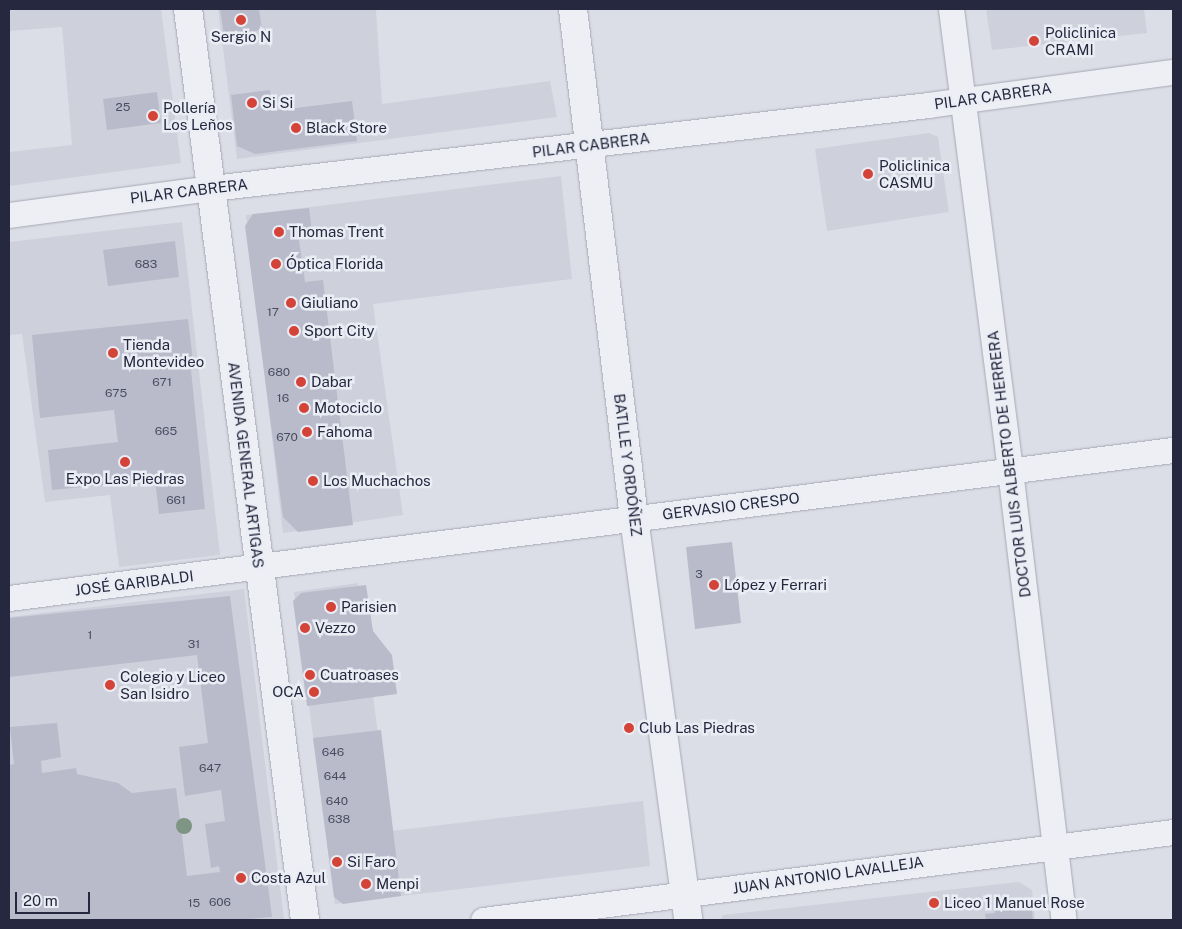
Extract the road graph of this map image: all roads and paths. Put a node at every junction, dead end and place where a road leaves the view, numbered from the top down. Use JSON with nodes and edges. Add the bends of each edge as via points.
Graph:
{"nodes":[{"id":1,"x":188,"y":9,"type":"edge"},
{"id":2,"x":573,"y":9,"type":"edge"},
{"id":3,"x":951,"y":9,"type":"edge"},
{"id":4,"x":1173,"y":72,"type":"edge"},
{"id":5,"x":964,"y":100,"type":"junction"},
{"id":6,"x":589,"y":146,"type":"junction"},
{"id":7,"x":212,"y":188,"type":"junction"},
{"id":8,"x":9,"y":215,"type":"edge"},
{"id":9,"x":1173,"y":450,"type":"edge"},
{"id":10,"x":1010,"y":470,"type":"junction"},
{"id":11,"x":634,"y":518,"type":"junction"},
{"id":12,"x":259,"y":568,"type":"junction"},
{"id":13,"x":9,"y":598,"type":"edge"},
{"id":14,"x":1173,"y":832,"type":"edge"},
{"id":15,"x":1054,"y":846,"type":"junction"},
{"id":16,"x":686,"y":907,"type":"edge"},
{"id":17,"x":305,"y":920,"type":"edge"},
{"id":18,"x":483,"y":920,"type":"edge"},
{"id":19,"x":1064,"y":920,"type":"edge"}],
"edges":[{"from":1,"to":7,"type":"street","name":"AVENIDA GENERAL ARTIGAS"},
{"from":2,"to":6,"type":"street","name":"BATLLE Y ORDÓÑEZ"},
{"from":3,"to":5,"type":"street","name":"DOCTOR LUIS ALBERTO DE HERRERA"},
{"from":4,"to":5,"type":"street","name":"PILAR CABRERA"},
{"from":5,"to":6,"type":"street","name":"PILAR CABRERA"},
{"from":5,"to":10,"type":"street","name":"DOCTOR LUIS ALBERTO DE HERRERA"},
{"from":6,"to":7,"type":"street","name":"PILAR CABRERA"},
{"from":6,"to":11,"type":"street","name":"BATLLE Y ORDÓÑEZ"},
{"from":7,"to":8,"type":"street","name":"PILAR CABRERA"},
{"from":7,"to":12,"type":"street","name":"AVENIDA GENERAL ARTIGAS"},
{"from":9,"to":10,"type":"street","name":"GERVASIO CRESPO"},
{"from":10,"to":11,"type":"street","name":"GERVASIO CRESPO"},
{"from":10,"to":15,"type":"street","name":"DOCTOR LUIS ALBERTO DE HERRERA"},
{"from":11,"to":12,"type":"street","name":"GERVASIO CRESPO"},
{"from":11,"to":16,"type":"street","name":"BATLLE Y ORDÓÑEZ"},
{"from":12,"to":13,"type":"street","name":"JOSÉ GARIBALDI"},
{"from":12,"to":17,"type":"street","name":"AVENIDA GENERAL ARTIGAS"},
{"from":14,"to":15,"type":"street","name":"JUAN ANTONIO LAVALLEJA"},
{"from":15,"to":16,"type":"street","name":"JUAN ANTONIO LAVALLEJA"},
{"from":15,"to":19,"type":"street","name":"DOCTOR LUIS ALBERTO DE HERRERA"},
{"from":16,"to":18,"type":"street","name":"JUAN ANTONIO LAVALLEJA"}]}
